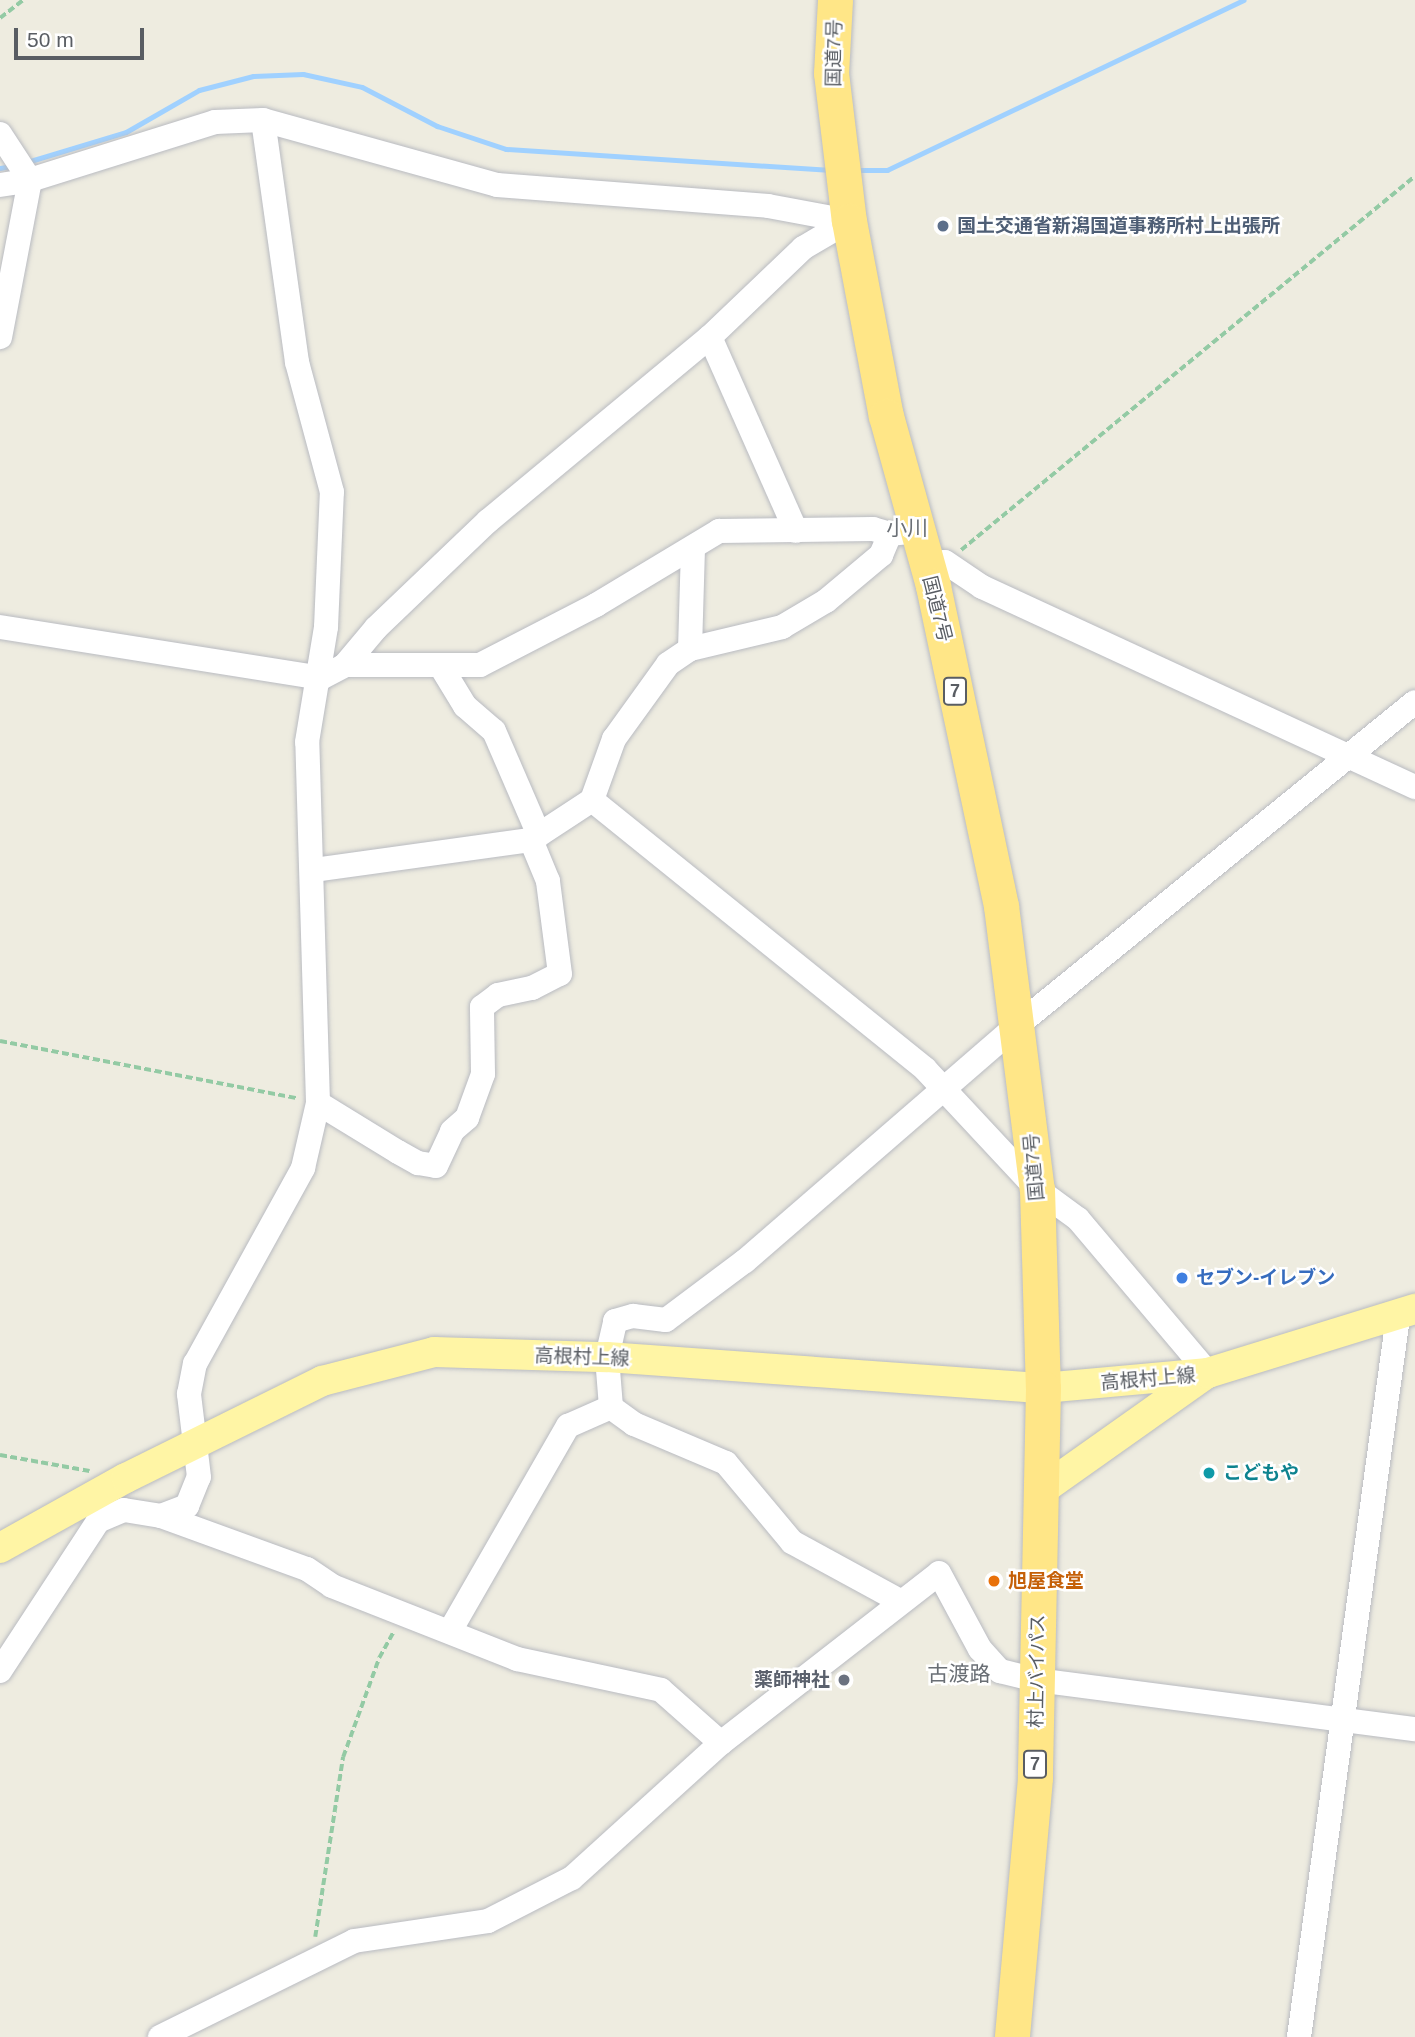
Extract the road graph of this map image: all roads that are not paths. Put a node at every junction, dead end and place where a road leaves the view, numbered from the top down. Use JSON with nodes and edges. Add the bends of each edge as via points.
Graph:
{"nodes":[{"id":1,"x":835,"y":0,"type":"edge"},
{"id":2,"x":262,"y":120,"type":"junction"},
{"id":3,"x":0,"y":134,"type":"edge"},
{"id":4,"x":30,"y":180,"type":"junction"},
{"id":5,"x":0,"y":185,"type":"edge"},
{"id":6,"x":849,"y":221,"type":"junction"},
{"id":7,"x":0,"y":337,"type":"edge"},
{"id":8,"x":710,"y":337,"type":"junction"},
{"id":9,"x":796,"y":531,"type":"junction"},
{"id":10,"x":904,"y":532,"type":"junction"},
{"id":11,"x":693,"y":548,"type":"junction"},
{"id":12,"x":936,"y":564,"type":"junction"},
{"id":13,"x":0,"y":627,"type":"edge"},
{"id":14,"x":690,"y":649,"type":"junction"},
{"id":15,"x":345,"y":665,"type":"junction"},
{"id":16,"x":440,"y":665,"type":"junction"},
{"id":17,"x":321,"y":678,"type":"junction"},
{"id":18,"x":1415,"y":702,"type":"edge"},
{"id":19,"x":1349,"y":754,"type":"junction"},
{"id":20,"x":1415,"y":787,"type":"edge"},
{"id":21,"x":592,"y":800,"type":"junction"},
{"id":22,"x":535,"y":837,"type":"junction"},
{"id":23,"x":314,"y":870,"type":"junction"},
{"id":24,"x":1019,"y":1024,"type":"junction"},
{"id":25,"x":945,"y":1088,"type":"junction"},
{"id":26,"x":318,"y":1102,"type":"junction"},
{"id":27,"x":1037,"y":1189,"type":"junction"},
{"id":28,"x":1407,"y":1313,"type":"edge"},
{"id":29,"x":607,"y":1357,"type":"junction"},
{"id":30,"x":1208,"y":1373,"type":"junction"},
{"id":31,"x":1043,"y":1388,"type":"junction"},
{"id":32,"x":611,"y":1407,"type":"junction"},
{"id":33,"x":193,"y":1445,"type":"junction"},
{"id":34,"x":1042,"y":1490,"type":"junction"},
{"id":35,"x":161,"y":1516,"type":"junction"},
{"id":36,"x":0,"y":1548,"type":"edge"},
{"id":37,"x":900,"y":1601,"type":"junction"},
{"id":38,"x":450,"y":1631,"type":"junction"},
{"id":39,"x":0,"y":1671,"type":"edge"},
{"id":40,"x":1037,"y":1680,"type":"junction"},
{"id":41,"x":1343,"y":1720,"type":"junction"},
{"id":42,"x":1415,"y":1729,"type":"edge"},
{"id":43,"x":721,"y":1743,"type":"junction"},
{"id":44,"x":172,"y":2035,"type":"edge"},
{"id":45,"x":1012,"y":2037,"type":"edge"},
{"id":46,"x":1299,"y":2037,"type":"edge"}],
"edges":[{"from":1,"to":6,"type":"highway","name":"国道7号","number":"7","via":[[831,73]]},
{"from":2,"to":4,"type":"street","via":[[215,122]]},
{"from":2,"to":6,"type":"street","via":[[497,185],[768,206]]},
{"from":2,"to":17,"type":"street","via":[[297,362],[332,492]]},
{"from":3,"to":4,"type":"street"},
{"from":4,"to":5,"type":"street"},
{"from":4,"to":7,"type":"street"},
{"from":6,"to":8,"type":"street","via":[[803,248]]},
{"from":6,"to":10,"type":"highway","name":"国道7号","number":"7"},
{"from":8,"to":9,"type":"street"},
{"from":8,"to":15,"type":"street","via":[[488,521],[376,628]]},
{"from":9,"to":10,"type":"street"},
{"from":9,"to":11,"type":"street","via":[[719,531]]},
{"from":10,"to":12,"type":"highway","name":"国道7号","number":"7"},
{"from":10,"to":14,"type":"street","via":[[826,601],[782,627]]},
{"from":11,"to":14,"type":"street"},
{"from":11,"to":16,"type":"street","via":[[480,665]]},
{"from":12,"to":19,"type":"street"},
{"from":12,"to":24,"type":"highway","name":"国道7号","number":"7"},
{"from":13,"to":17,"type":"street"},
{"from":14,"to":21,"type":"street","via":[[668,664],[614,740]]},
{"from":15,"to":16,"type":"street"},
{"from":15,"to":17,"type":"street"},
{"from":16,"to":22,"type":"street","via":[[465,706],[494,731]]},
{"from":17,"to":23,"type":"street","via":[[307,742]]},
{"from":18,"to":19,"type":"street"},
{"from":19,"to":20,"type":"street"},
{"from":19,"to":24,"type":"street"},
{"from":21,"to":22,"type":"street"},
{"from":21,"to":25,"type":"street","via":[[846,1000]]},
{"from":22,"to":23,"type":"street"},
{"from":22,"to":26,"type":"street","via":[[548,881],[560,974],[531,988],[498,995],[482,1007],[483,1074],[467,1118],[452,1131],[436,1166],[408,1158]]},
{"from":23,"to":26,"type":"street"},
{"from":24,"to":25,"type":"street"},
{"from":24,"to":27,"type":"highway","name":"国道7号","number":"7"},
{"from":25,"to":27,"type":"street"},
{"from":25,"to":29,"type":"street","via":[[745,1261],[666,1320],[633,1316],[615,1321]]},
{"from":26,"to":33,"type":"street","via":[[303,1168],[195,1363],[189,1394]]},
{"from":27,"to":30,"type":"street","via":[[1078,1219]]},
{"from":27,"to":31,"type":"highway","name":"国道7号","number":"7"},
{"from":28,"to":30,"type":"main road","name":"高根村上線"},
{"from":28,"to":41,"type":"street"},
{"from":29,"to":31,"type":"main road","name":"高根村上線"},
{"from":29,"to":32,"type":"street"},
{"from":29,"to":33,"type":"main road","name":"高根村上線","via":[[434,1352],[322,1381]]},
{"from":30,"to":31,"type":"main road","name":"高根村上線"},
{"from":30,"to":34,"type":"main road","name":"高根村上線"},
{"from":31,"to":34,"type":"highway","name":"村上バイパス","number":"7"},
{"from":32,"to":37,"type":"street","via":[[634,1424],[726,1463],[792,1542]]},
{"from":32,"to":38,"type":"street","via":[[568,1426]]},
{"from":33,"to":35,"type":"street","via":[[198,1477],[187,1506]]},
{"from":33,"to":36,"type":"main road","name":"高根村上線"},
{"from":34,"to":40,"type":"highway","name":"村上バイパス","number":"7"},
{"from":35,"to":38,"type":"street","via":[[307,1569],[332,1586]]},
{"from":35,"to":39,"type":"street","via":[[124,1510],[98,1521]]},
{"from":37,"to":40,"type":"street","via":[[939,1573],[980,1649],[1000,1671]]},
{"from":37,"to":43,"type":"street"},
{"from":38,"to":43,"type":"street","via":[[517,1660],[661,1690]]},
{"from":40,"to":41,"type":"street"},
{"from":40,"to":45,"type":"highway","name":"村上バイパス","number":"7","via":[[1035,1778]]},
{"from":41,"to":42,"type":"street"},
{"from":41,"to":46,"type":"street"},
{"from":43,"to":44,"type":"street","via":[[572,1878],[546,1894],[488,1921],[354,1941]]}]}
